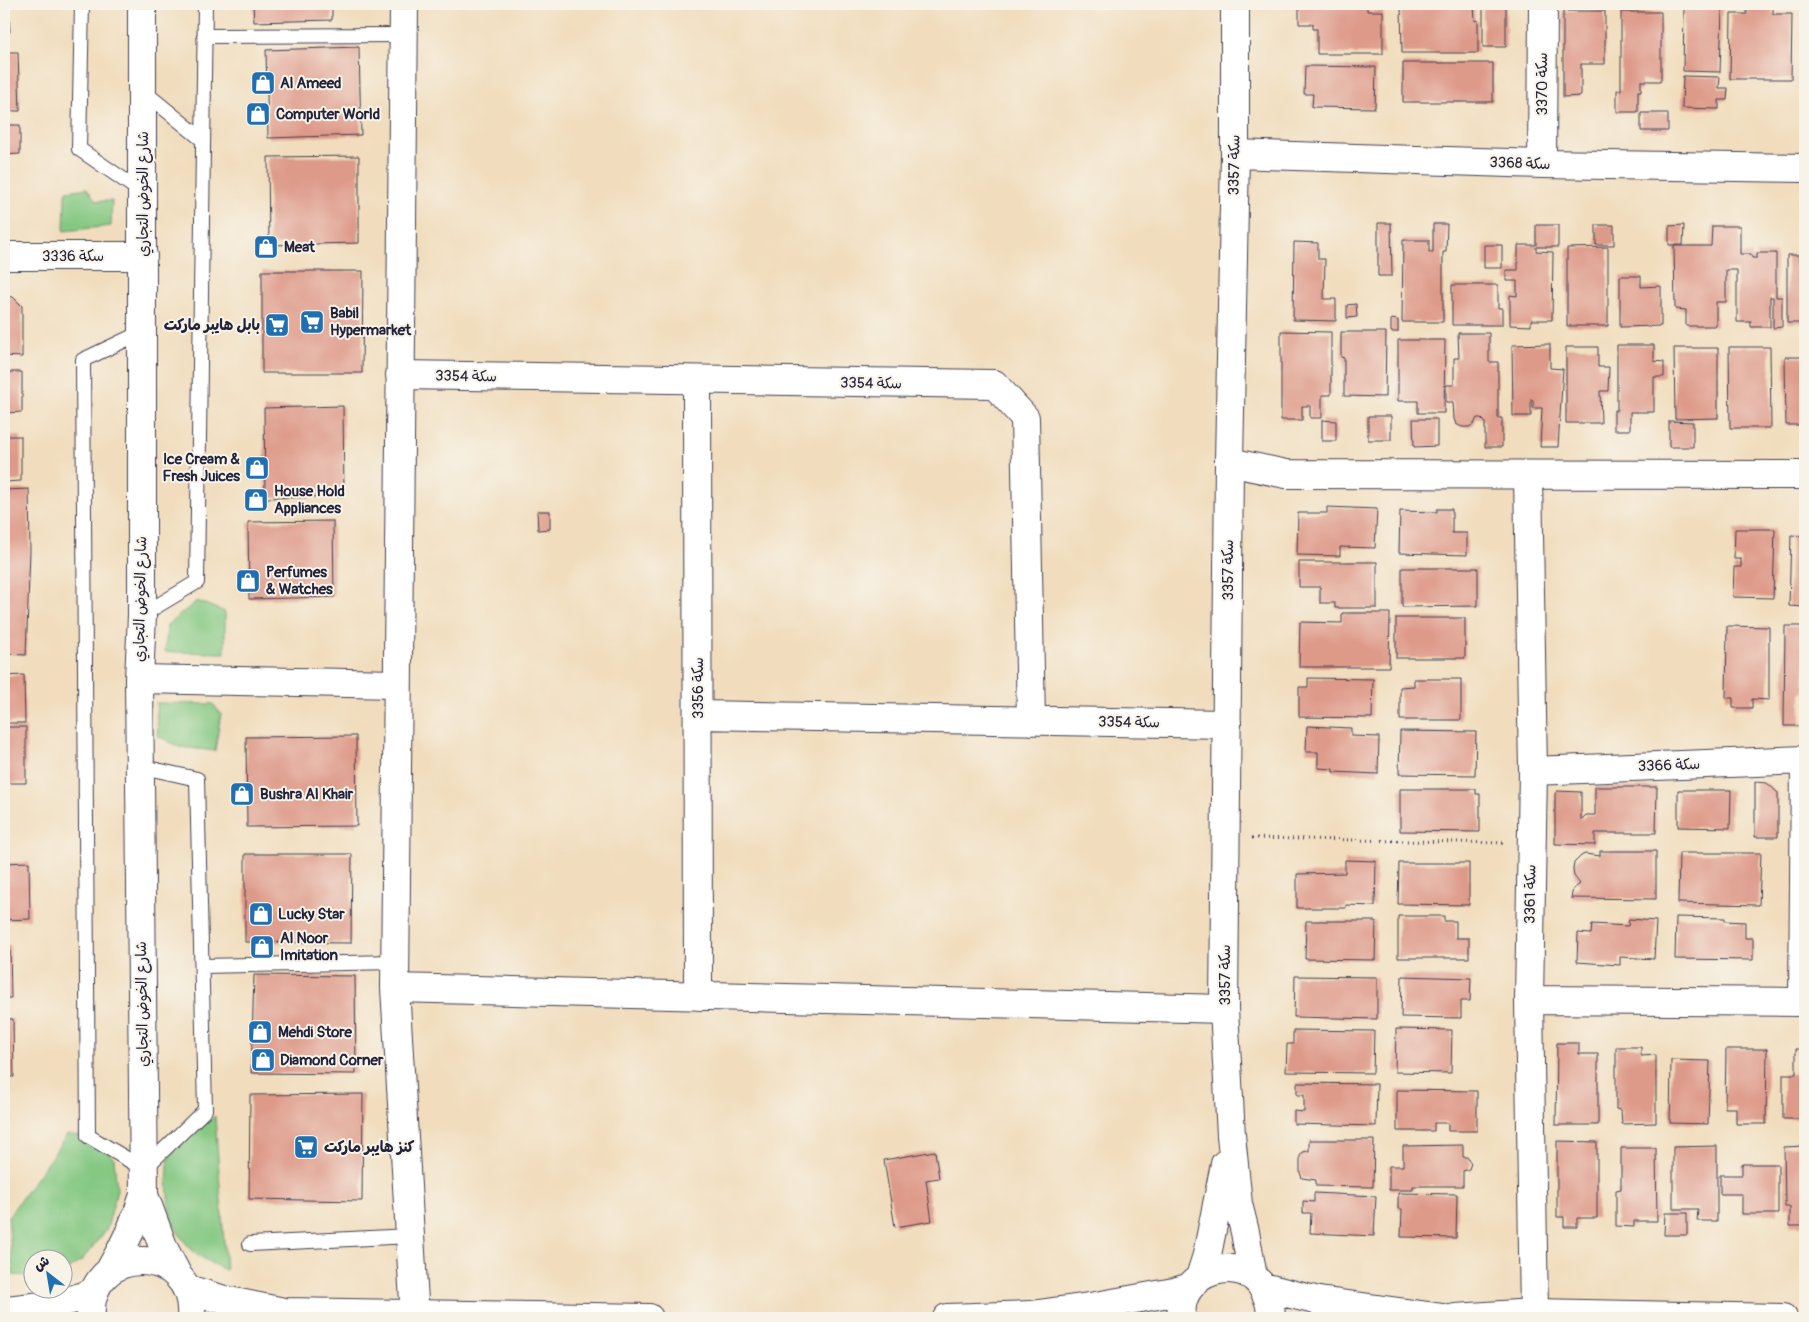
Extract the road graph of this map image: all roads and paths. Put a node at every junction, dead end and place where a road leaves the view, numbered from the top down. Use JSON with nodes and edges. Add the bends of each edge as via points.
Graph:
{"nodes":[{"id":1,"x":82,"y":4,"type":"edge"},
{"id":2,"x":142,"y":4,"type":"edge"},
{"id":3,"x":205,"y":4,"type":"edge"},
{"id":4,"x":404,"y":4,"type":"edge"},
{"id":5,"x":1235,"y":4,"type":"edge"},
{"id":6,"x":1543,"y":4,"type":"edge"},
{"id":7,"x":404,"y":35,"type":"junction"},
{"id":8,"x":204,"y":36,"type":"junction"},
{"id":9,"x":143,"y":91,"type":"junction"},
{"id":10,"x":203,"y":140,"type":"junction"},
{"id":11,"x":1234,"y":154,"type":"junction"},
{"id":12,"x":1542,"y":164,"type":"junction"},
{"id":13,"x":1805,"y":168,"type":"edge"},
{"id":14,"x":143,"y":193,"type":"junction"},
{"id":15,"x":4,"y":256,"type":"edge"},
{"id":16,"x":143,"y":256,"type":"junction"},
{"id":17,"x":142,"y":332,"type":"junction"},
{"id":18,"x":400,"y":375,"type":"junction"},
{"id":19,"x":698,"y":380,"type":"junction"},
{"id":20,"x":1229,"y":462,"type":"junction"},
{"id":21,"x":1805,"y":474,"type":"edge"},
{"id":22,"x":1528,"y":475,"type":"junction"},
{"id":23,"x":142,"y":615,"type":"junction"},
{"id":24,"x":138,"y":679,"type":"junction"},
{"id":25,"x":397,"y":684,"type":"junction"},
{"id":26,"x":698,"y":716,"type":"junction"},
{"id":27,"x":1031,"y":720,"type":"junction"},
{"id":28,"x":1227,"y":724,"type":"junction"},
{"id":29,"x":1805,"y":760,"type":"edge"},
{"id":30,"x":139,"y":766,"type":"junction"},
{"id":31,"x":1532,"y":771,"type":"junction"},
{"id":32,"x":1226,"y":838,"type":"junction"},
{"id":33,"x":1531,"y":844,"type":"junction"},
{"id":34,"x":202,"y":966,"type":"junction"},
{"id":35,"x":395,"y":975,"type":"junction"},
{"id":36,"x":698,"y":996,"type":"junction"},
{"id":37,"x":1529,"y":1000,"type":"junction"},
{"id":38,"x":1804,"y":1002,"type":"edge"},
{"id":39,"x":1224,"y":1009,"type":"junction"},
{"id":40,"x":1231,"y":1135,"type":"junction"},
{"id":41,"x":144,"y":1182,"type":"junction"},
{"id":42,"x":410,"y":1236,"type":"junction"},
{"id":43,"x":250,"y":1244,"type":"dead end"},
{"id":44,"x":111,"y":1268,"type":"junction"},
{"id":45,"x":182,"y":1282,"type":"junction"},
{"id":46,"x":1195,"y":1282,"type":"junction"},
{"id":47,"x":1258,"y":1282,"type":"junction"},
{"id":48,"x":94,"y":1292,"type":"junction"},
{"id":49,"x":4,"y":1310,"type":"edge"},
{"id":50,"x":284,"y":1312,"type":"junction"},
{"id":51,"x":1534,"y":1313,"type":"junction"},
{"id":52,"x":415,"y":1316,"type":"edge"},
{"id":53,"x":1042,"y":1317,"type":"edge"},
{"id":54,"x":45,"y":1318,"type":"edge"},
{"id":55,"x":91,"y":1318,"type":"edge"},
{"id":56,"x":191,"y":1318,"type":"edge"},
{"id":57,"x":252,"y":1318,"type":"edge"},
{"id":58,"x":649,"y":1318,"type":"edge"},
{"id":59,"x":946,"y":1318,"type":"edge"},
{"id":60,"x":1182,"y":1318,"type":"edge"},
{"id":61,"x":1270,"y":1318,"type":"edge"},
{"id":62,"x":1443,"y":1318,"type":"edge"},
{"id":63,"x":1455,"y":1318,"type":"edge"},
{"id":64,"x":1782,"y":1318,"type":"edge"}],
"edges":[{"from":1,"to":14,"type":"lane","via":[[79,149]]},
{"from":2,"to":9,"type":"street","name":"شارع الخوض التجاري"},
{"from":3,"to":8,"type":"lane"},
{"from":4,"to":7,"type":"street"},
{"from":5,"to":11,"type":"street","name":"سكة 3357"},
{"from":6,"to":12,"type":"street","name":"سكة 3370"},
{"from":7,"to":8,"type":"lane"},
{"from":7,"to":18,"type":"street"},
{"from":8,"to":10,"type":"lane"},
{"from":9,"to":10,"type":"lane"},
{"from":9,"to":14,"type":"street","name":"شارع الخوض التجاري"},
{"from":10,"to":23,"type":"lane","via":[[197,582]]},
{"from":11,"to":12,"type":"street","name":"سكة 3368"},
{"from":11,"to":20,"type":"street","name":"سكة 3357"},
{"from":12,"to":13,"type":"street","name":"سكة 3368"},
{"from":14,"to":16,"type":"street","name":"شارع الخوض التجاري"},
{"from":15,"to":16,"type":"street","name":"سكة 3336"},
{"from":16,"to":17,"type":"street","name":"شارع الخوض التجاري"},
{"from":17,"to":23,"type":"street","name":"شارع الخوض التجاري"},
{"from":17,"to":41,"type":"lane","via":[[83,360],[88,1136]]},
{"from":18,"to":19,"type":"street","name":"سكة 3354"},
{"from":18,"to":25,"type":"street"},
{"from":19,"to":26,"type":"street","name":"سكة 3356"},
{"from":19,"to":27,"type":"street","name":"سكة 3354","via":[[994,384],[1025,418]]},
{"from":20,"to":22,"type":"street","via":[[1286,474]]},
{"from":20,"to":28,"type":"street","name":"سكة 3357"},
{"from":21,"to":22,"type":"street"},
{"from":22,"to":31,"type":"street","name":"سكة 3361"},
{"from":23,"to":24,"type":"street","name":"شارع الخوض التجاري"},
{"from":24,"to":25,"type":"street"},
{"from":24,"to":30,"type":"street","name":"شارع الخوض التجاري"},
{"from":25,"to":35,"type":"street"},
{"from":26,"to":27,"type":"street","name":"سكة 3354"},
{"from":26,"to":36,"type":"street","name":"سكة 3356"},
{"from":27,"to":28,"type":"street","name":"سكة 3354"},
{"from":28,"to":32,"type":"street","name":"سكة 3357"},
{"from":29,"to":31,"type":"street","name":"سكة 3366"},
{"from":29,"to":38,"type":"street","name":"سكة 3366"},
{"from":30,"to":34,"type":"lane","via":[[197,779]]},
{"from":30,"to":41,"type":"street","name":"شارع الخوض التجاري"},
{"from":31,"to":33,"type":"street","name":"سكة 3361"},
{"from":32,"to":33,"type":"path"},
{"from":32,"to":39,"type":"street","name":"سكة 3357"},
{"from":33,"to":37,"type":"street","name":"سكة 3361"},
{"from":34,"to":35,"type":"lane"},
{"from":34,"to":41,"type":"lane","via":[[205,1110]]},
{"from":35,"to":36,"type":"street"},
{"from":35,"to":42,"type":"street"},
{"from":36,"to":39,"type":"street"},
{"from":37,"to":38,"type":"street"},
{"from":37,"to":51,"type":"street","name":"سكة 3361"},
{"from":39,"to":40,"type":"street","name":"سكة 3357"},
{"from":40,"to":46,"type":"street","name":"سكة 3357","via":[[1211,1239]]},
{"from":40,"to":47,"type":"street","name":"سكة 3357","via":[[1238,1204]]},
{"from":41,"to":44,"type":"street","name":"شارع الخوض التجاري","via":[[132,1229]]},
{"from":41,"to":45,"type":"street","name":"شارع الخوض التجاري","via":[[164,1249]]},
{"from":42,"to":43,"type":"lane"},
{"from":42,"to":52,"type":"street"},
{"from":44,"to":45,"type":"street","via":[[130,1261],[147,1260],[163,1265]]},
{"from":44,"to":48,"type":"street","name":"شارع الخوض التجاري"},
{"from":45,"to":50,"type":"street","via":[[224,1300]]},
{"from":45,"to":56,"type":"street","name":"شارع الخوض التجاري","via":[[192,1306]]},
{"from":46,"to":47,"type":"street","via":[[1212,1270],[1227,1268],[1241,1271]]},
{"from":46,"to":53,"type":"street","via":[[1174,1292]]},
{"from":46,"to":60,"type":"street","name":"سكة 3357","via":[[1183,1299]]},
{"from":47,"to":61,"type":"street","name":"سكة 3357","via":[[1269,1300]]},
{"from":47,"to":62,"type":"street","via":[[1319,1301]]},
{"from":48,"to":49,"type":"street","via":[[49,1306]]},
{"from":48,"to":55,"type":"street"},
{"from":49,"to":54,"type":"street"},
{"from":50,"to":52,"type":"street"},
{"from":50,"to":57,"type":"street"},
{"from":51,"to":63,"type":"street"},
{"from":51,"to":64,"type":"street"},
{"from":52,"to":58,"type":"street"},
{"from":53,"to":59,"type":"street"}]}
